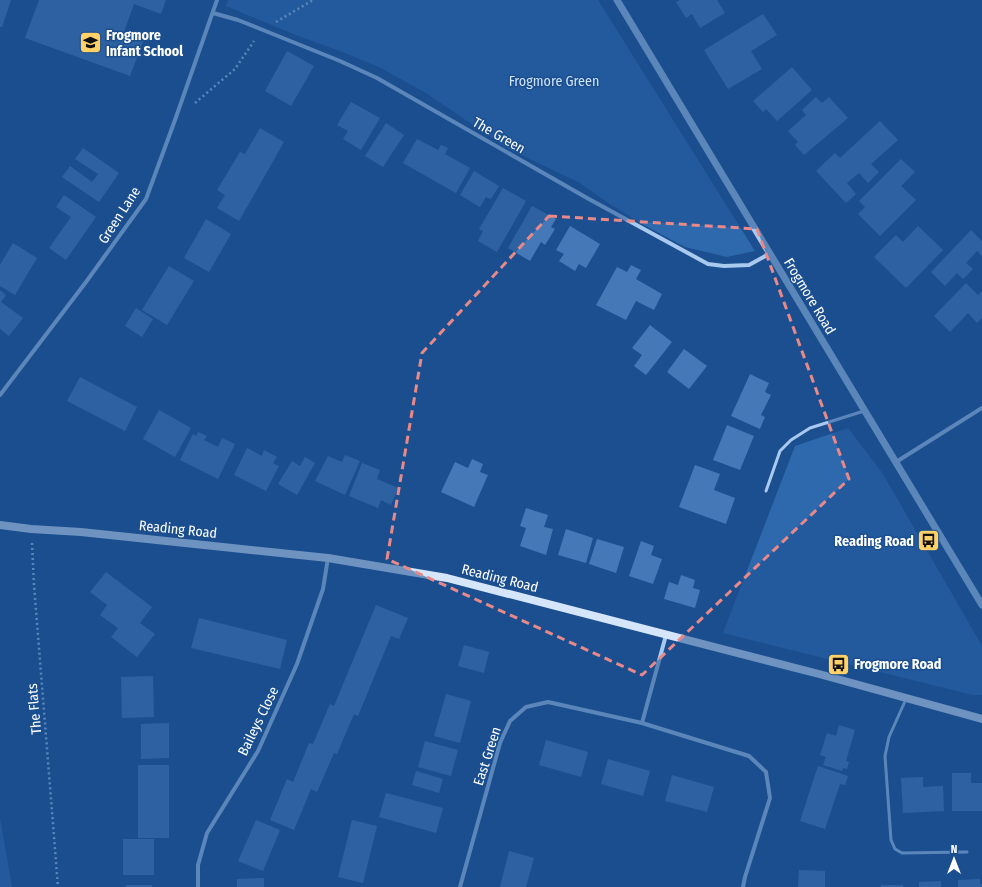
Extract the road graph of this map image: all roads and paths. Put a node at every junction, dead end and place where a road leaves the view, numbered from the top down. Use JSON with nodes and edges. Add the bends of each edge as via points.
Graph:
{"nodes":[{"id":1,"x":217,"y":0,"type":"edge"},
{"id":2,"x":313,"y":0,"type":"edge"},
{"id":3,"x":617,"y":0,"type":"edge"},
{"id":4,"x":213,"y":13,"type":"junction"},
{"id":5,"x":263,"y":30,"type":"junction"},
{"id":6,"x":175,"y":120,"type":"junction"},
{"id":7,"x":769,"y":254,"type":"junction"},
{"id":8,"x":0,"y":395,"type":"edge"},
{"id":9,"x":982,"y":408,"type":"edge"},
{"id":10,"x":866,"y":411,"type":"junction"},
{"id":11,"x":896,"y":462,"type":"junction"},
{"id":12,"x":766,"y":491,"type":"dead end"},
{"id":13,"x":0,"y":525,"type":"edge"},
{"id":14,"x":31,"y":529,"type":"junction"},
{"id":15,"x":328,"y":558,"type":"junction"},
{"id":16,"x":982,"y":605,"type":"edge"},
{"id":17,"x":666,"y":634,"type":"junction"},
{"id":18,"x":906,"y":699,"type":"junction"},
{"id":19,"x":982,"y":719,"type":"edge"},
{"id":20,"x":642,"y":723,"type":"junction"},
{"id":21,"x":968,"y":852,"type":"dead end"},
{"id":22,"x":58,"y":887,"type":"edge"},
{"id":23,"x":198,"y":887,"type":"edge"},
{"id":24,"x":460,"y":887,"type":"edge"},
{"id":25,"x":743,"y":887,"type":"edge"}],
"edges":[{"from":1,"to":4,"type":"street","name":"Green Lane"},
{"from":2,"to":5,"type":"path"},
{"from":3,"to":7,"type":"street","name":"Frogmore Road"},
{"from":4,"to":5,"type":"street","name":"The Green"},
{"from":4,"to":6,"type":"street","name":"Green Lane"},
{"from":5,"to":6,"type":"path","via":[[235,69]]},
{"from":5,"to":7,"type":"street","name":"The Green","via":[[377,78],[708,264],[749,265]]},
{"from":6,"to":8,"type":"street","name":"Green Lane","via":[[146,199]]},
{"from":7,"to":10,"type":"street","name":"Frogmore Road"},
{"from":9,"to":11,"type":"street"},
{"from":10,"to":11,"type":"street","name":"Frogmore Road"},
{"from":10,"to":12,"type":"lane","via":[[810,428],[791,440],[780,451]]},
{"from":11,"to":16,"type":"street","name":"Frogmore Road"},
{"from":13,"to":14,"type":"main road","name":"Reading Road"},
{"from":14,"to":15,"type":"main road","name":"Reading Road"},
{"from":14,"to":22,"type":"path","name":"The Flats"},
{"from":15,"to":17,"type":"main road","name":"Reading Road","via":[[447,578]]},
{"from":15,"to":23,"type":"street","name":"Baileys Close","via":[[323,590],[297,664],[258,751],[207,834],[198,864]]},
{"from":17,"to":18,"type":"main road","name":"Reading Road"},
{"from":17,"to":20,"type":"street"},
{"from":18,"to":19,"type":"main road","name":"Reading Road"},
{"from":18,"to":21,"type":"lane","via":[[889,737],[885,756],[891,840],[895,849],[902,853]]},
{"from":20,"to":24,"type":"street","name":"East Green","via":[[548,702],[526,707],[510,721],[500,743]]},
{"from":20,"to":25,"type":"street","name":"East Green","via":[[749,756],[766,772],[770,798]]}]}
